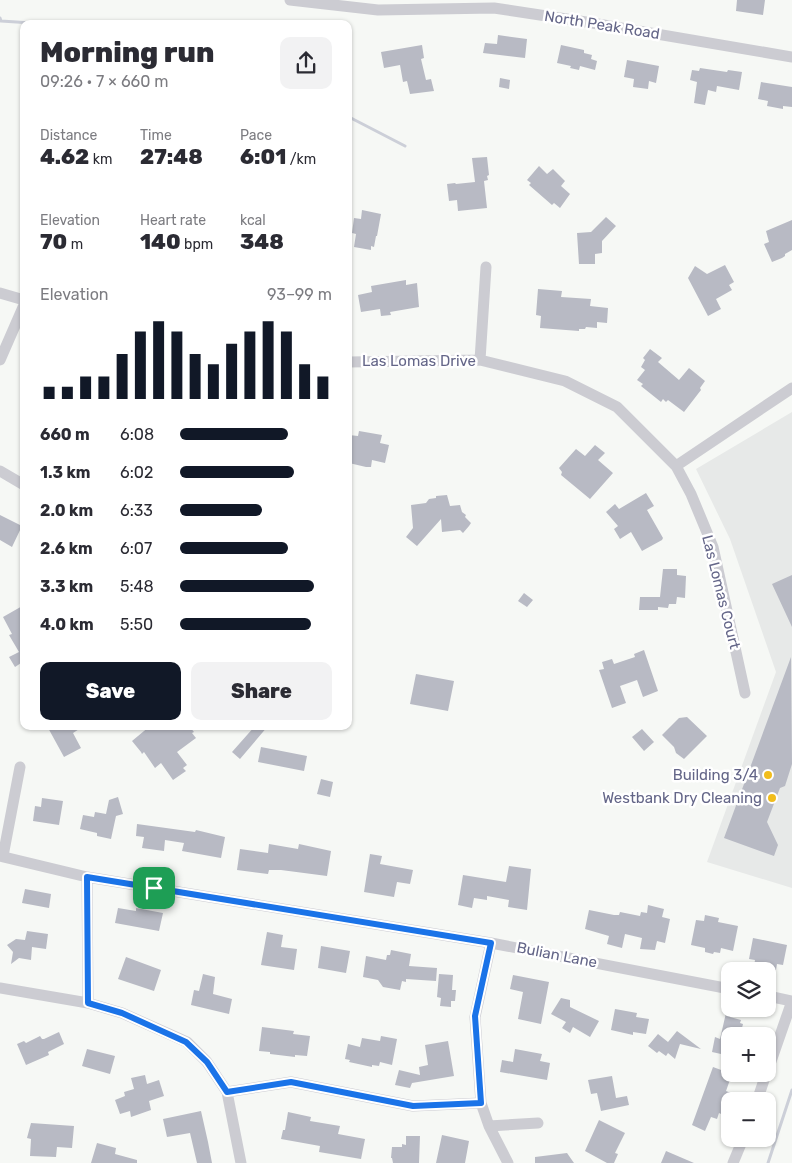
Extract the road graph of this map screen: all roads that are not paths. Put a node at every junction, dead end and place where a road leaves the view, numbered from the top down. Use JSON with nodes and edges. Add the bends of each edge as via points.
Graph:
{"nodes":[{"id":1,"x":290,"y":0,"type":"edge"},
{"id":2,"x":792,"y":57,"type":"edge"},
{"id":3,"x":486,"y":267,"type":"dead end"},
{"id":4,"x":0,"y":292,"type":"edge"},
{"id":5,"x":20,"y":299,"type":"edge"},
{"id":6,"x":20,"y":314,"type":"edge"},
{"id":7,"x":0,"y":360,"type":"edge"},
{"id":8,"x":480,"y":360,"type":"junction"},
{"id":9,"x":352,"y":362,"type":"edge"},
{"id":10,"x":792,"y":388,"type":"edge"},
{"id":11,"x":676,"y":466,"type":"junction"},
{"id":12,"x":0,"y":471,"type":"edge"},
{"id":13,"x":20,"y":483,"type":"edge"},
{"id":14,"x":745,"y":693,"type":"dead end"},
{"id":15,"x":20,"y":767,"type":"dead end"},
{"id":16,"x":1,"y":856,"type":"edge"},
{"id":17,"x":87,"y":877,"type":"junction"},
{"id":18,"x":491,"y":943,"type":"junction"},
{"id":19,"x":721,"y":987,"type":"edge"},
{"id":20,"x":0,"y":988,"type":"edge"},
{"id":21,"x":776,"y":998,"type":"edge"},
{"id":22,"x":792,"y":1001,"type":"edge"},
{"id":23,"x":88,"y":1003,"type":"junction"},
{"id":24,"x":776,"y":1047,"type":"edge"},
{"id":25,"x":227,"y":1092,"type":"junction"},
{"id":26,"x":481,"y":1103,"type":"junction"},
{"id":27,"x":538,"y":1123,"type":"dead end"},
{"id":28,"x":489,"y":1126,"type":"junction"},
{"id":29,"x":740,"y":1147,"type":"edge"},
{"id":30,"x":241,"y":1163,"type":"edge"},
{"id":31,"x":508,"y":1163,"type":"edge"},
{"id":32,"x":733,"y":1163,"type":"edge"}],
"edges":[{"from":1,"to":2,"type":"street","name":"North Peak Road","via":[[378,10],[494,8]]},
{"from":3,"to":8,"type":"street"},
{"from":4,"to":5,"type":"street"},
{"from":6,"to":7,"type":"street"},
{"from":8,"to":9,"type":"street","name":"Las Lomas Drive"},
{"from":8,"to":11,"type":"street","name":"Las Lomas Drive","via":[[565,381],[617,407]]},
{"from":10,"to":11,"type":"street"},
{"from":11,"to":14,"type":"street","name":"Las Lomas Court","via":[[713,547]]},
{"from":12,"to":13,"type":"street"},
{"from":15,"to":16,"type":"street"},
{"from":16,"to":17,"type":"street","name":"Bulian Lane"},
{"from":17,"to":18,"type":"street","name":"Bulian Lane"},
{"from":17,"to":23,"type":"street"},
{"from":18,"to":19,"type":"street","name":"Bulian Lane"},
{"from":18,"to":26,"type":"street","via":[[475,1016]]},
{"from":20,"to":23,"type":"street"},
{"from":21,"to":22,"type":"street"},
{"from":22,"to":24,"type":"street"},
{"from":23,"to":25,"type":"street","via":[[122,1013],[186,1042],[207,1062]]},
{"from":25,"to":26,"type":"street","via":[[291,1082],[413,1106]]},
{"from":25,"to":30,"type":"street"},
{"from":26,"to":28,"type":"street"},
{"from":27,"to":28,"type":"street"},
{"from":28,"to":31,"type":"street"},
{"from":29,"to":32,"type":"street"}]}
